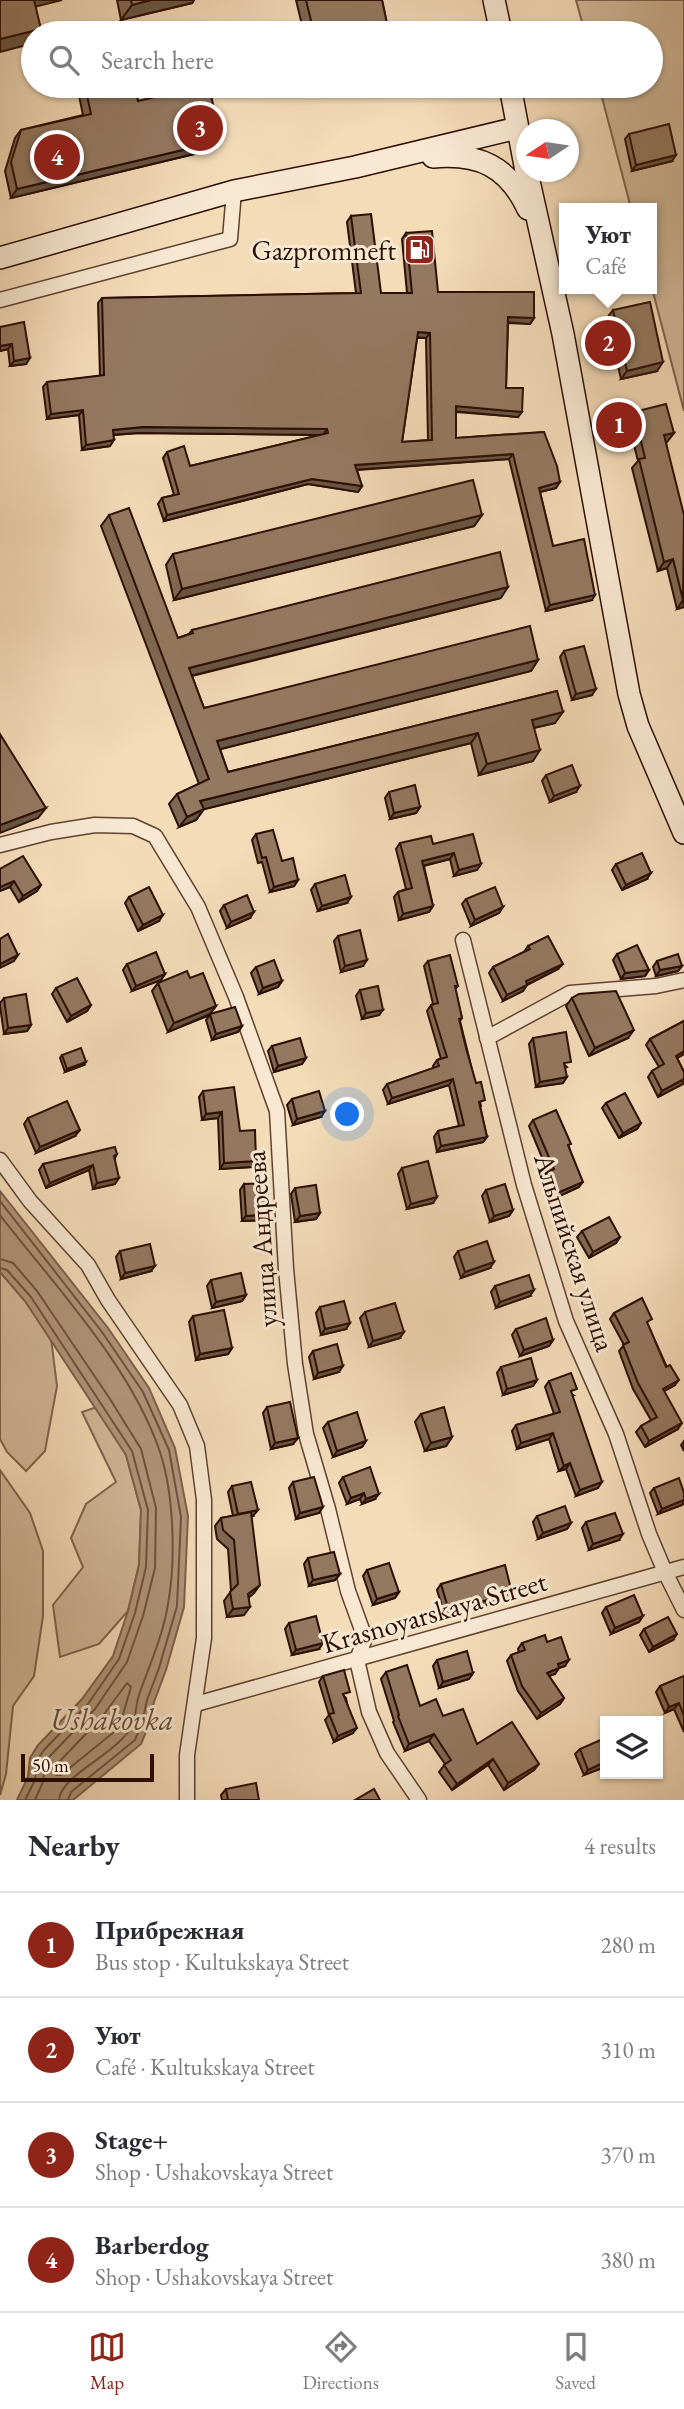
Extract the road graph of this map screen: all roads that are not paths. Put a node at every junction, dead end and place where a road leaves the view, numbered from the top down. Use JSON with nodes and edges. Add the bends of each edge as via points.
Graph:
{"nodes":[{"id":1,"x":494,"y":0,"type":"edge"},
{"id":2,"x":498,"y":21,"type":"edge"},
{"id":3,"x":512,"y":98,"type":"edge"},
{"id":4,"x":516,"y":122,"type":"edge"},
{"id":5,"x":516,"y":128,"type":"edge"},
{"id":6,"x":355,"y":167,"type":"junction"},
{"id":7,"x":529,"y":182,"type":"edge"},
{"id":8,"x":234,"y":191,"type":"junction"},
{"id":9,"x":541,"y":236,"type":"junction"},
{"id":10,"x":0,"y":258,"type":"edge"},
{"id":11,"x":0,"y":300,"type":"edge"},
{"id":12,"x":684,"y":833,"type":"edge"},
{"id":13,"x":0,"y":845,"type":"edge"},
{"id":14,"x":463,"y":940,"type":"dead end"},
{"id":15,"x":684,"y":980,"type":"edge"},
{"id":16,"x":487,"y":1038,"type":"junction"},
{"id":17,"x":0,"y":1160,"type":"edge"},
{"id":18,"x":684,"y":1567,"type":"edge"},
{"id":19,"x":665,"y":1572,"type":"junction"},
{"id":20,"x":684,"y":1610,"type":"edge"},
{"id":21,"x":357,"y":1660,"type":"junction"},
{"id":22,"x":196,"y":1704,"type":"junction"},
{"id":23,"x":187,"y":1800,"type":"edge"},
{"id":24,"x":419,"y":1800,"type":"edge"}],
"edges":[{"from":1,"to":2,"type":"main road"},
{"from":3,"to":4,"type":"main road"},
{"from":5,"to":6,"type":"main road"},
{"from":6,"to":8,"type":"main road"},
{"from":6,"to":9,"type":"main road","via":[[457,155],[477,159],[520,191]]},
{"from":7,"to":9,"type":"main road"},
{"from":8,"to":10,"type":"main road"},
{"from":8,"to":11,"type":"street","via":[[230,239]]},
{"from":9,"to":12,"type":"main road","via":[[629,694]]},
{"from":13,"to":21,"type":"street","name":"улица Андреева","via":[[95,825],[133,826],[155,836],[198,907],[217,950],[277,1111],[295,1364],[306,1434],[365,1639]]},
{"from":14,"to":16,"type":"street","name":"Альпийская улица"},
{"from":15,"to":16,"type":"street","via":[[570,993]]},
{"from":16,"to":19,"type":"street","name":"Альпийская улица","via":[[524,1185],[566,1321],[616,1434]]},
{"from":17,"to":22,"type":"street","via":[[88,1265],[180,1405],[197,1446],[205,1555],[204,1638]]},
{"from":18,"to":19,"type":"street","name":"Krasnoyarskaya Street"},
{"from":19,"to":20,"type":"street","name":"Альпийская улица"},
{"from":19,"to":21,"type":"street","name":"Krasnoyarskaya Street"},
{"from":21,"to":22,"type":"street","name":"Krasnoyarskaya Street"},
{"from":21,"to":24,"type":"street","name":"улица Андреева","via":[[369,1712],[387,1753]]},
{"from":22,"to":23,"type":"street","via":[[187,1755]]}]}
